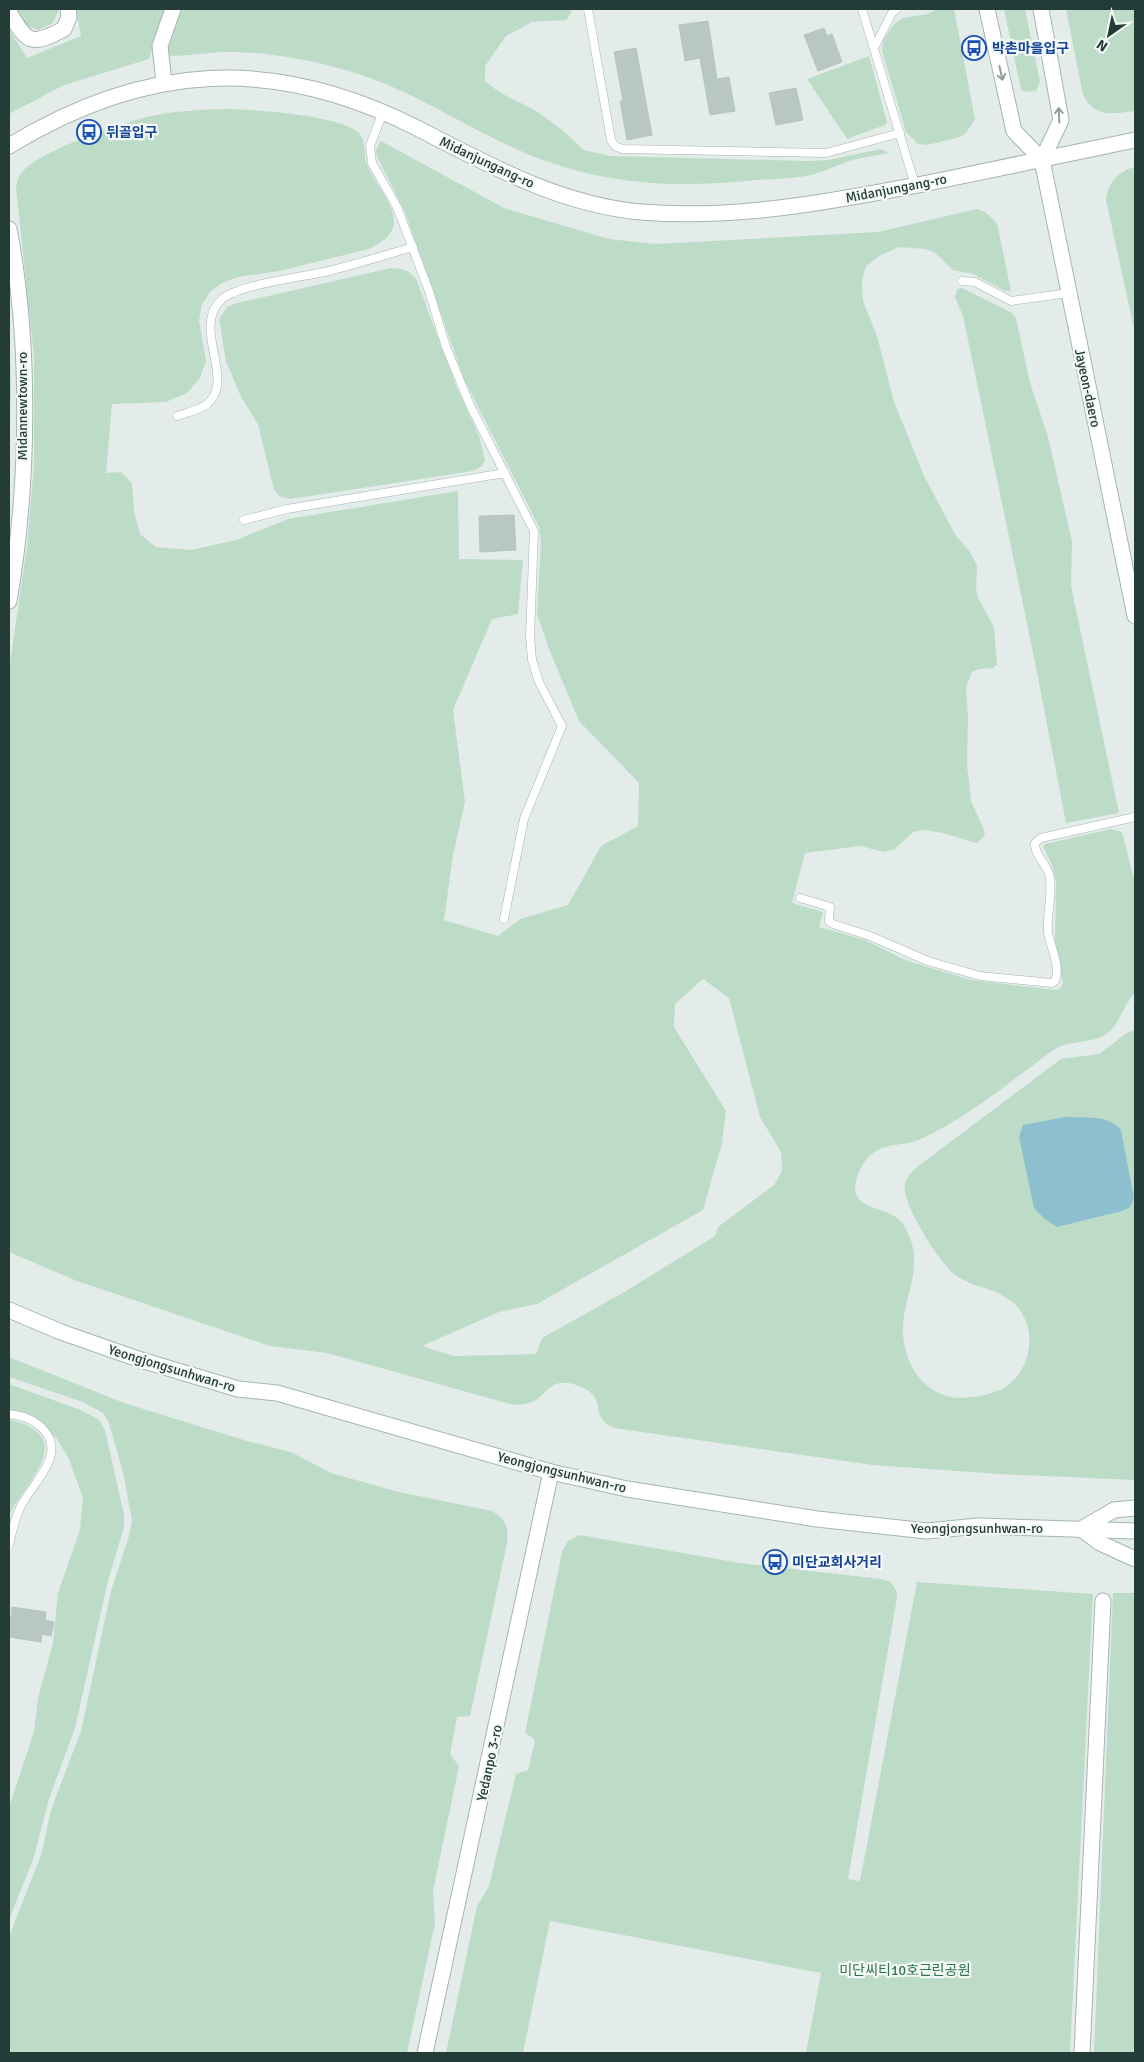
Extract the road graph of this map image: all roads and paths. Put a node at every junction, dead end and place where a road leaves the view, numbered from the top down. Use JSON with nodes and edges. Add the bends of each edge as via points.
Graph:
{"nodes":[{"id":1,"x":68,"y":9,"type":"edge"},
{"id":2,"x":173,"y":9,"type":"edge"},
{"id":3,"x":588,"y":9,"type":"edge"},
{"id":4,"x":862,"y":9,"type":"edge"},
{"id":5,"x":897,"y":9,"type":"edge"},
{"id":6,"x":987,"y":9,"type":"edge"},
{"id":7,"x":1041,"y":9,"type":"edge"},
{"id":8,"x":9,"y":12,"type":"edge"},
{"id":9,"x":874,"y":48,"type":"junction"},
{"id":10,"x":164,"y":82,"type":"junction"},
{"id":11,"x":383,"y":112,"type":"junction"},
{"id":12,"x":900,"y":133,"type":"junction"},
{"id":13,"x":1135,"y":140,"type":"edge"},
{"id":14,"x":9,"y":146,"type":"edge"},
{"id":15,"x":1042,"y":160,"type":"junction"},
{"id":16,"x":915,"y":185,"type":"junction"},
{"id":17,"x":9,"y":229,"type":"edge"},
{"id":18,"x":413,"y":247,"type":"junction"},
{"id":19,"x":962,"y":281,"type":"dead end"},
{"id":20,"x":1069,"y":293,"type":"junction"},
{"id":21,"x":178,"y":416,"type":"dead end"},
{"id":22,"x":505,"y":473,"type":"junction"},
{"id":23,"x":244,"y":520,"type":"dead end"},
{"id":24,"x":13,"y":524,"type":"edge"},
{"id":25,"x":9,"y":601,"type":"edge"},
{"id":26,"x":1135,"y":616,"type":"edge"},
{"id":27,"x":1135,"y":817,"type":"edge"},
{"id":28,"x":800,"y":898,"type":"dead end"},
{"id":29,"x":504,"y":919,"type":"dead end"},
{"id":30,"x":9,"y":1310,"type":"edge"},
{"id":31,"x":9,"y":1414,"type":"edge"},
{"id":32,"x":551,"y":1472,"type":"junction"},
{"id":33,"x":1135,"y":1508,"type":"edge"},
{"id":34,"x":1081,"y":1529,"type":"junction"},
{"id":35,"x":1135,"y":1531,"type":"edge"},
{"id":36,"x":9,"y":1545,"type":"edge"},
{"id":37,"x":1135,"y":1559,"type":"edge"},
{"id":38,"x":1104,"y":1601,"type":"dead end"},
{"id":39,"x":425,"y":2053,"type":"edge"},
{"id":40,"x":1082,"y":2053,"type":"edge"}],
"edges":[{"from":1,"to":8,"type":"street","via":[[64,30],[42,41],[32,40],[21,33]]},
{"from":2,"to":10,"type":"street","via":[[160,46]]},
{"from":3,"to":12,"type":"lane","via":[[611,140],[622,149],[826,153]]},
{"from":4,"to":9,"type":"lane"},
{"from":5,"to":9,"type":"lane"},
{"from":6,"to":15,"type":"street","one_way":true,"via":[[1014,131]]},
{"from":15,"to":7,"type":"street","one_way":true,"via":[[1061,120]]},
{"from":9,"to":12,"type":"lane"},
{"from":10,"to":11,"type":"street","name":"Midanjungang-ro","via":[[240,79],[288,83],[345,97]]},
{"from":10,"to":14,"type":"street","name":"Midanjungang-ro","via":[[85,105]]},
{"from":11,"to":16,"type":"street","name":"Midanjungang-ro","via":[[530,184],[579,200],[638,212],[693,214],[746,211]]},
{"from":11,"to":18,"type":"lane","via":[[370,154]]},
{"from":12,"to":16,"type":"lane"},
{"from":13,"to":15,"type":"street","name":"Midanjungang-ro"},
{"from":15,"to":16,"type":"street","name":"Midanjungang-ro"},
{"from":15,"to":20,"type":"street","name":"Jayeon-daero"},
{"from":17,"to":24,"type":"street","name":"Midannewtown-ro","via":[[23,348],[23,419]]},
{"from":18,"to":21,"type":"lane","via":[[224,297],[211,313],[210,324],[216,389],[204,406]]},
{"from":18,"to":22,"type":"lane","via":[[458,377]]},
{"from":19,"to":20,"type":"lane","via":[[975,282],[1011,301]]},
{"from":20,"to":26,"type":"street","name":"Jayeon-daero","via":[[1126,557]]},
{"from":22,"to":23,"type":"lane","via":[[287,509]]},
{"from":22,"to":29,"type":"lane","via":[[534,531],[532,660],[539,682],[562,726],[524,819]]},
{"from":24,"to":25,"type":"street","name":"Midannewtown-ro"},
{"from":27,"to":28,"type":"lane","via":[[1041,838],[1035,843],[1050,878],[1048,932],[1057,972],[1052,983],[980,976],[928,961],[833,924],[829,921],[830,906]]},
{"from":30,"to":32,"type":"street","name":"Yeongjongsunhwan-ro","via":[[61,1332],[229,1387],[276,1393]]},
{"from":31,"to":36,"type":"lane","via":[[38,1423],[51,1441],[52,1449],[46,1467],[20,1509]]},
{"from":32,"to":34,"type":"street","name":"Yeongjongsunhwan-ro","via":[[610,1486],[816,1519],[927,1531],[978,1526]]},
{"from":32,"to":39,"type":"street","name":"Yedanpo 3-ro"},
{"from":33,"to":34,"type":"street","via":[[1114,1510]]},
{"from":34,"to":35,"type":"street","name":"Yeongjongsunhwan-ro"},
{"from":34,"to":37,"type":"street","via":[[1100,1543]]},
{"from":38,"to":40,"type":"street"}]}
